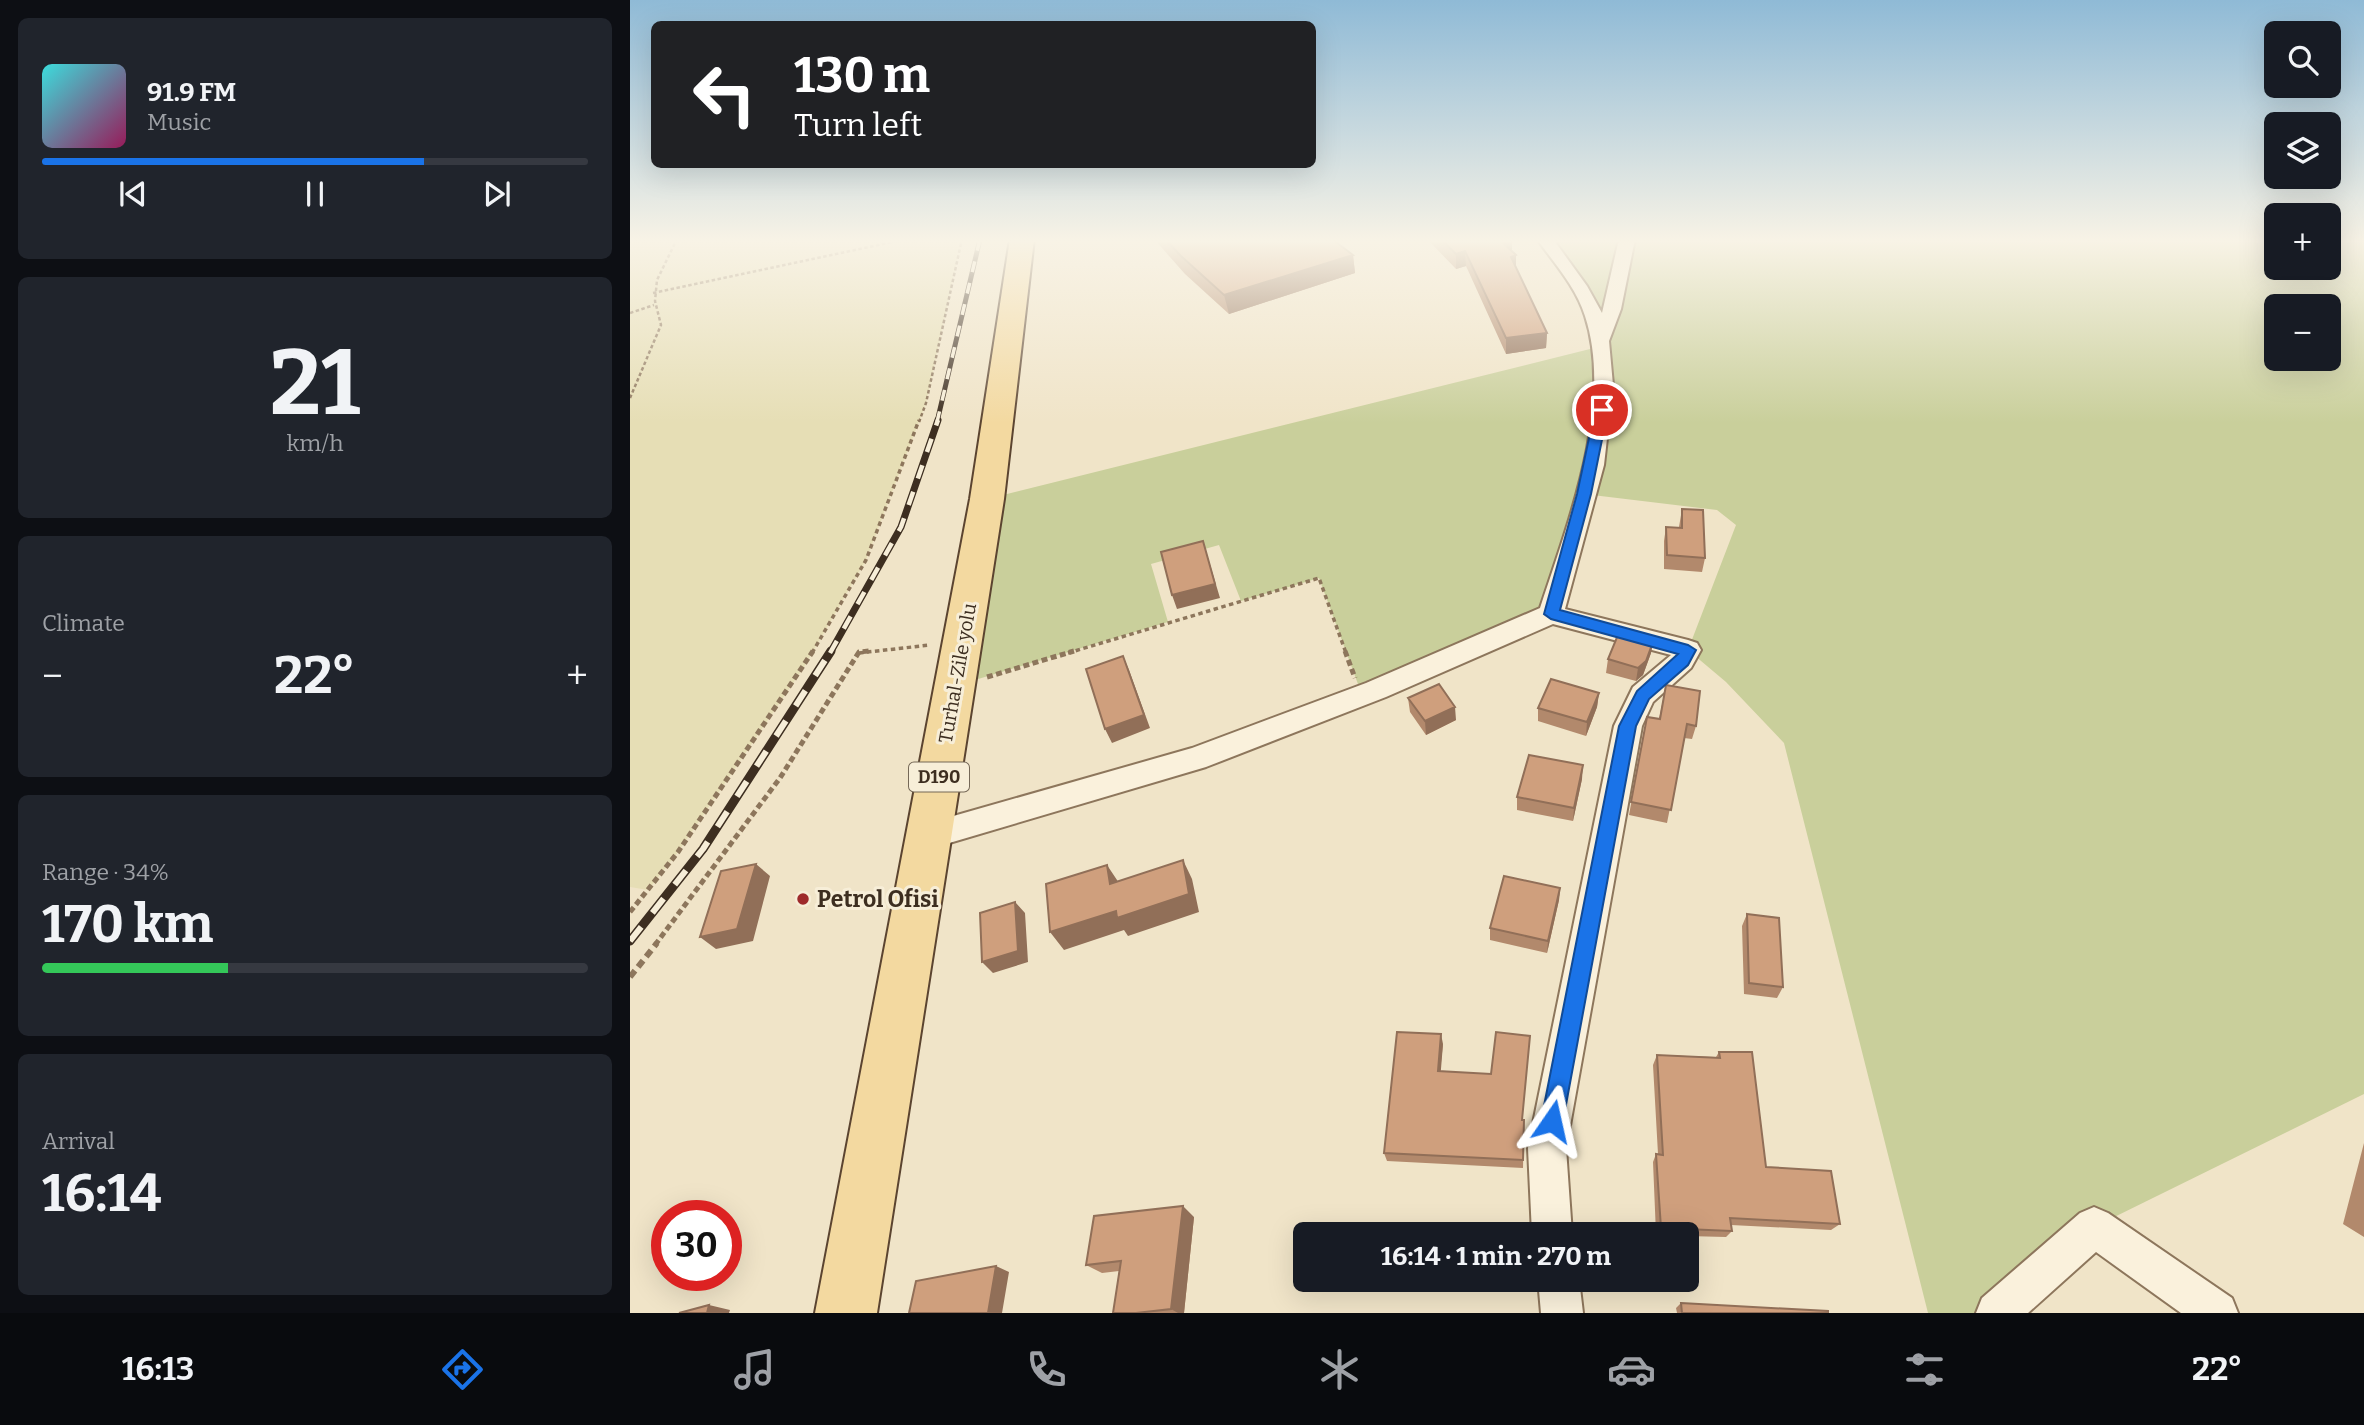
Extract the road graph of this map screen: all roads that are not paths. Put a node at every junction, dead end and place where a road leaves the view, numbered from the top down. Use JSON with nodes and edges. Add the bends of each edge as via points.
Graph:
{"nodes":[{"id":1,"x":1015,"y":300,"type":"edge"},
{"id":2,"x":1587,"y":300,"type":"edge"},
{"id":3,"x":1614,"y":300,"type":"edge"},
{"id":4,"x":1601,"y":338,"type":"junction"},
{"id":5,"x":1551,"y":614,"type":"junction"},
{"id":6,"x":929,"y":836,"type":"junction"},
{"id":7,"x":1551,"y":1222,"type":"edge"},
{"id":8,"x":1560,"y":1292,"type":"edge"},
{"id":9,"x":846,"y":1313,"type":"edge"},
{"id":10,"x":1562,"y":1313,"type":"edge"},
{"id":11,"x":1997,"y":1313,"type":"edge"},
{"id":12,"x":2217,"y":1313,"type":"edge"}],
"edges":[{"from":1,"to":6,"type":"main road","name":"Turhal-Zile yolu","number":"D190","via":[[987,499]]},
{"from":2,"to":4,"type":"street"},
{"from":3,"to":4,"type":"street"},
{"from":4,"to":5,"type":"street","via":[[1604,390],[1599,429]]},
{"from":5,"to":6,"type":"street","via":[[1362,695],[1196,759]]},
{"from":5,"to":7,"type":"street","via":[[1688,650],[1682,661],[1643,695],[1628,726],[1547,1148]]},
{"from":6,"to":9,"type":"main road","name":"Turhal-Zile yolu","number":"D190"},
{"from":8,"to":10,"type":"street"},
{"from":11,"to":12,"type":"street","via":[[2094,1227]]}]}
